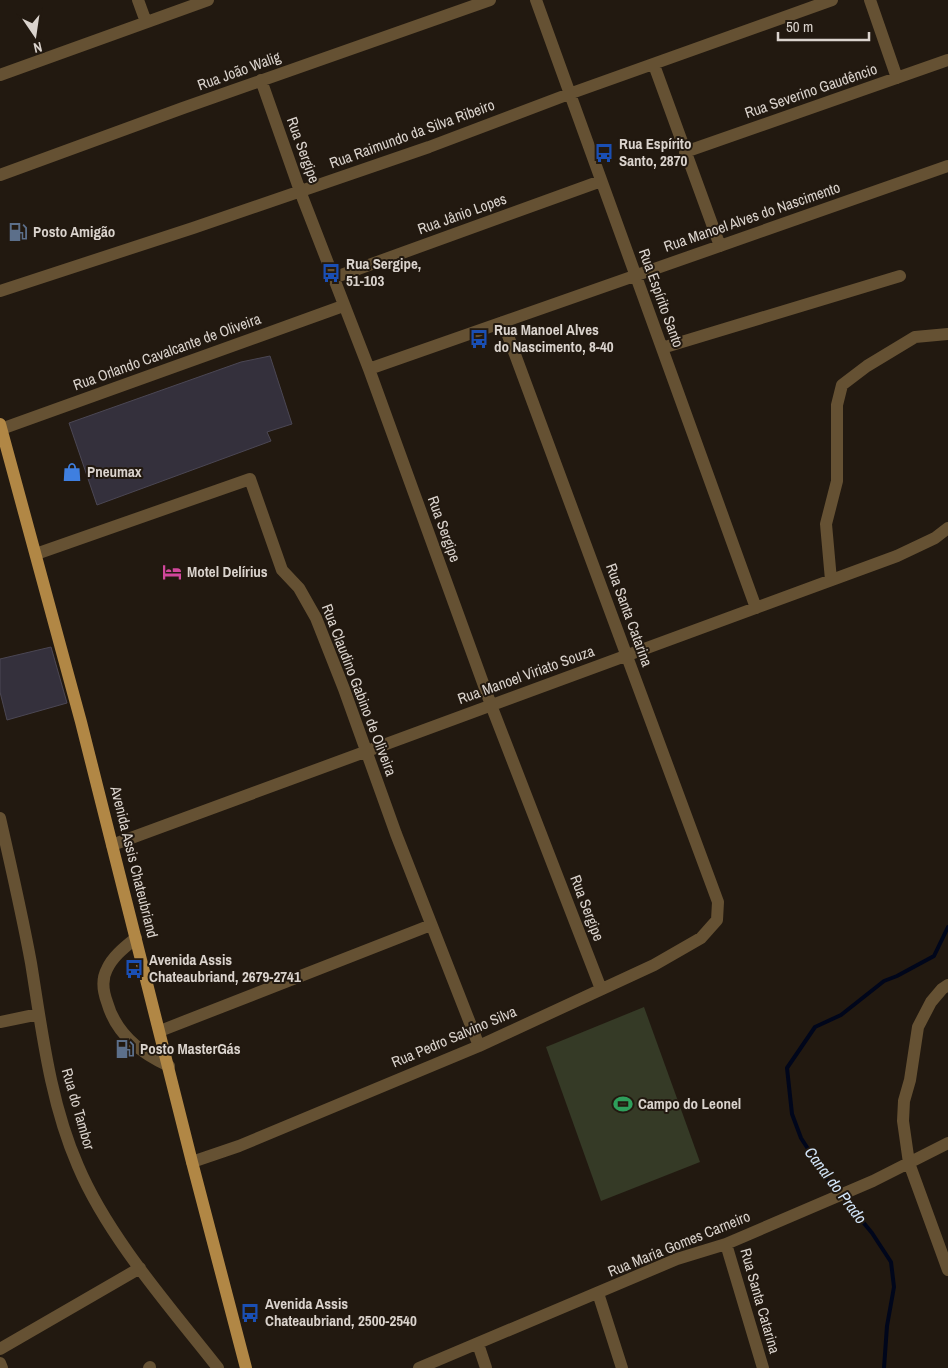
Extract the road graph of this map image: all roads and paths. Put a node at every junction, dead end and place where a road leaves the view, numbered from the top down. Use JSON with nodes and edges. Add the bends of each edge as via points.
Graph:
{"nodes":[{"id":1,"x":138,"y":0,"type":"edge"},
{"id":2,"x":208,"y":0,"type":"edge"},
{"id":3,"x":490,"y":0,"type":"edge"},
{"id":4,"x":536,"y":0,"type":"edge"},
{"id":5,"x":832,"y":0,"type":"edge"},
{"id":6,"x":870,"y":0,"type":"edge"},
{"id":7,"x":146,"y":22,"type":"junction"},
{"id":8,"x":948,"y":60,"type":"edge"},
{"id":9,"x":654,"y":65,"type":"junction"},
{"id":10,"x":0,"y":75,"type":"edge"},
{"id":11,"x":897,"y":78,"type":"junction"},
{"id":12,"x":261,"y":80,"type":"junction"},
{"id":13,"x":569,"y":94,"type":"junction"},
{"id":14,"x":685,"y":152,"type":"junction"},
{"id":15,"x":948,"y":166,"type":"edge"},
{"id":16,"x":0,"y":175,"type":"edge"},
{"id":17,"x":601,"y":181,"type":"junction"},
{"id":18,"x":300,"y":191,"type":"junction"},
{"id":19,"x":720,"y":246,"type":"junction"},
{"id":20,"x":636,"y":275,"type":"junction"},
{"id":21,"x":900,"y":276,"type":"dead end"},
{"id":22,"x":333,"y":278,"type":"junction"},
{"id":23,"x":0,"y":291,"type":"edge"},
{"id":24,"x":344,"y":306,"type":"junction"},
{"id":25,"x":503,"y":322,"type":"junction"},
{"id":26,"x":948,"y":334,"type":"edge"},
{"id":27,"x":662,"y":348,"type":"junction"},
{"id":28,"x":369,"y":369,"type":"junction"},
{"id":29,"x":1,"y":427,"type":"edge"},
{"id":30,"x":948,"y":528,"type":"edge"},
{"id":31,"x":36,"y":554,"type":"junction"},
{"id":32,"x":831,"y":580,"type":"junction"},
{"id":33,"x":756,"y":608,"type":"junction"},
{"id":34,"x":627,"y":656,"type":"junction"},
{"id":35,"x":491,"y":705,"type":"junction"},
{"id":36,"x":366,"y":752,"type":"junction"},
{"id":37,"x":0,"y":818,"type":"edge"},
{"id":38,"x":112,"y":845,"type":"junction"},
{"id":39,"x":717,"y":920,"type":"joint"},
{"id":40,"x":431,"y":925,"type":"junction"},
{"id":41,"x":136,"y":938,"type":"junction"},
{"id":42,"x":948,"y":985,"type":"edge"},
{"id":43,"x":601,"y":989,"type":"junction"},
{"id":44,"x":39,"y":1014,"type":"junction"},
{"id":45,"x":0,"y":1022,"type":"edge"},
{"id":46,"x":160,"y":1031,"type":"junction"},
{"id":47,"x":479,"y":1046,"type":"junction"},
{"id":48,"x":169,"y":1066,"type":"junction"},
{"id":49,"x":948,"y":1143,"type":"edge"},
{"id":50,"x":192,"y":1162,"type":"junction"},
{"id":51,"x":909,"y":1163,"type":"junction"},
{"id":52,"x":726,"y":1244,"type":"junction"},
{"id":53,"x":140,"y":1268,"type":"junction"},
{"id":54,"x":948,"y":1270,"type":"edge"},
{"id":55,"x":598,"y":1293,"type":"junction"},
{"id":56,"x":478,"y":1344,"type":"junction"},
{"id":57,"x":0,"y":1349,"type":"edge"},
{"id":58,"x":0,"y":1363,"type":"edge"},
{"id":59,"x":2,"y":1368,"type":"edge"},
{"id":60,"x":218,"y":1368,"type":"edge"},
{"id":61,"x":246,"y":1368,"type":"edge"},
{"id":62,"x":419,"y":1368,"type":"edge"},
{"id":63,"x":486,"y":1368,"type":"edge"},
{"id":64,"x":622,"y":1368,"type":"edge"},
{"id":65,"x":763,"y":1368,"type":"edge"}],
"edges":[{"from":1,"to":7,"type":"street"},
{"from":2,"to":7,"type":"street"},
{"from":3,"to":12,"type":"street","name":"Rua João Walig"},
{"from":4,"to":13,"type":"street","name":"Rua Espírito Santo"},
{"from":5,"to":9,"type":"street","name":"Rua Raimundo da Silva Ribeiro"},
{"from":6,"to":11,"type":"street"},
{"from":7,"to":10,"type":"street"},
{"from":8,"to":11,"type":"street","name":"Rua Severino Gaudêncio"},
{"from":9,"to":13,"type":"street","name":"Rua Raimundo da Silva Ribeiro"},
{"from":9,"to":14,"type":"street"},
{"from":11,"to":14,"type":"street","name":"Rua Severino Gaudêncio"},
{"from":12,"to":16,"type":"street","name":"Rua João Walig"},
{"from":12,"to":18,"type":"street","name":"Rua Sergipe"},
{"from":13,"to":17,"type":"street","name":"Rua Espírito Santo"},
{"from":13,"to":18,"type":"street","name":"Rua Raimundo da Silva Ribeiro","via":[[430,147]]},
{"from":14,"to":19,"type":"street"},
{"from":15,"to":19,"type":"street","name":"Rua Manoel Alves do Nascimento"},
{"from":17,"to":20,"type":"street","name":"Rua Espírito Santo"},
{"from":17,"to":22,"type":"street","name":"Rua Jânio Lopes"},
{"from":18,"to":22,"type":"street","name":"Rua Sergipe"},
{"from":18,"to":23,"type":"street","name":"Rua Raimundo da Silva Ribeiro"},
{"from":19,"to":20,"type":"street","name":"Rua Manoel Alves do Nascimento"},
{"from":20,"to":25,"type":"street","name":"Rua Manoel Alves do Nascimento"},
{"from":20,"to":27,"type":"street","name":"Rua Espírito Santo"},
{"from":21,"to":27,"type":"street"},
{"from":22,"to":24,"type":"street","name":"Rua Sergipe"},
{"from":24,"to":28,"type":"street","name":"Rua Sergipe"},
{"from":24,"to":29,"type":"street","name":"Rua Orlando Cavalcante de Oliveira"},
{"from":25,"to":28,"type":"street","name":"Rua Manoel Alves do Nascimento"},
{"from":25,"to":34,"type":"street","name":"Rua Santa Catarina"},
{"from":26,"to":32,"type":"street","via":[[916,337],[842,385],[837,405],[837,481],[826,524]]},
{"from":27,"to":33,"type":"street","name":"Rua Espírito Santo"},
{"from":28,"to":35,"type":"street","name":"Rua Sergipe"},
{"from":29,"to":31,"type":"main road","name":"Avenida Assis Chateubriand"},
{"from":30,"to":32,"type":"street","name":"Rua Manoel Viriato Souza","via":[[935,538],[897,556]]},
{"from":31,"to":36,"type":"street","name":"Rua Claudino Gabino de Oliveira","via":[[250,479],[282,570],[299,588],[316,618]]},
{"from":31,"to":38,"type":"main road","name":"Avenida Assis Chateubriand"},
{"from":32,"to":33,"type":"street","name":"Rua Manoel Viriato Souza"},
{"from":33,"to":34,"type":"street","name":"Rua Manoel Viriato Souza"},
{"from":34,"to":35,"type":"street","name":"Rua Manoel Viriato Souza"},
{"from":34,"to":39,"type":"street","name":"Rua Santa Catarina","via":[[718,902]]},
{"from":35,"to":36,"type":"street","name":"Rua Manoel Viriato Souza"},
{"from":35,"to":43,"type":"street","name":"Rua Sergipe"},
{"from":36,"to":38,"type":"street","name":"Rua Manoel Viriato Souza"},
{"from":36,"to":40,"type":"street","name":"Rua Claudino Gabino de Oliveira"},
{"from":37,"to":44,"type":"street","name":"Rua do Tambor"},
{"from":38,"to":41,"type":"main road","name":"Avenida Assis Chateubriand"},
{"from":39,"to":43,"type":"street","name":"Rua Pedro Salvino Silva","via":[[701,938]]},
{"from":40,"to":46,"type":"street"},
{"from":40,"to":47,"type":"street","name":"Rua Claudino Gabino de Oliveira"},
{"from":41,"to":46,"type":"main road","name":"Avenida Assis Chateubriand"},
{"from":41,"to":48,"type":"street","via":[[107,969],[104,995],[110,1013],[128,1039]]},
{"from":42,"to":51,"type":"street","via":[[931,1002],[918,1027],[904,1101],[903,1121]]},
{"from":43,"to":47,"type":"street","name":"Rua Pedro Salvino Silva"},
{"from":44,"to":45,"type":"street"},
{"from":44,"to":53,"type":"street","name":"Rua do Tambor","via":[[56,1099],[78,1166],[104,1214]]},
{"from":46,"to":48,"type":"main road","name":"Avenida Assis Chateubriand"},
{"from":47,"to":50,"type":"street","name":"Rua Pedro Salvino Silva","via":[[239,1146]]},
{"from":48,"to":50,"type":"main road","name":"Avenida Assis Chateubriand"},
{"from":49,"to":51,"type":"street","name":"Rua Maria Gomes Carneiro"},
{"from":50,"to":61,"type":"main road","name":"Avenida Assis Chateubriand"},
{"from":51,"to":52,"type":"street","name":"Rua Maria Gomes Carneiro"},
{"from":51,"to":54,"type":"street"},
{"from":52,"to":55,"type":"street","name":"Rua Maria Gomes Carneiro","via":[[677,1259]]},
{"from":52,"to":65,"type":"street","name":"Rua Santa Catarina"},
{"from":53,"to":57,"type":"street"},
{"from":53,"to":60,"type":"street","name":"Rua do Tambor"},
{"from":55,"to":56,"type":"street","name":"Rua Maria Gomes Carneiro"},
{"from":55,"to":64,"type":"street"},
{"from":56,"to":62,"type":"street","name":"Rua Maria Gomes Carneiro"},
{"from":56,"to":63,"type":"street"},
{"from":58,"to":59,"type":"street"}]}
